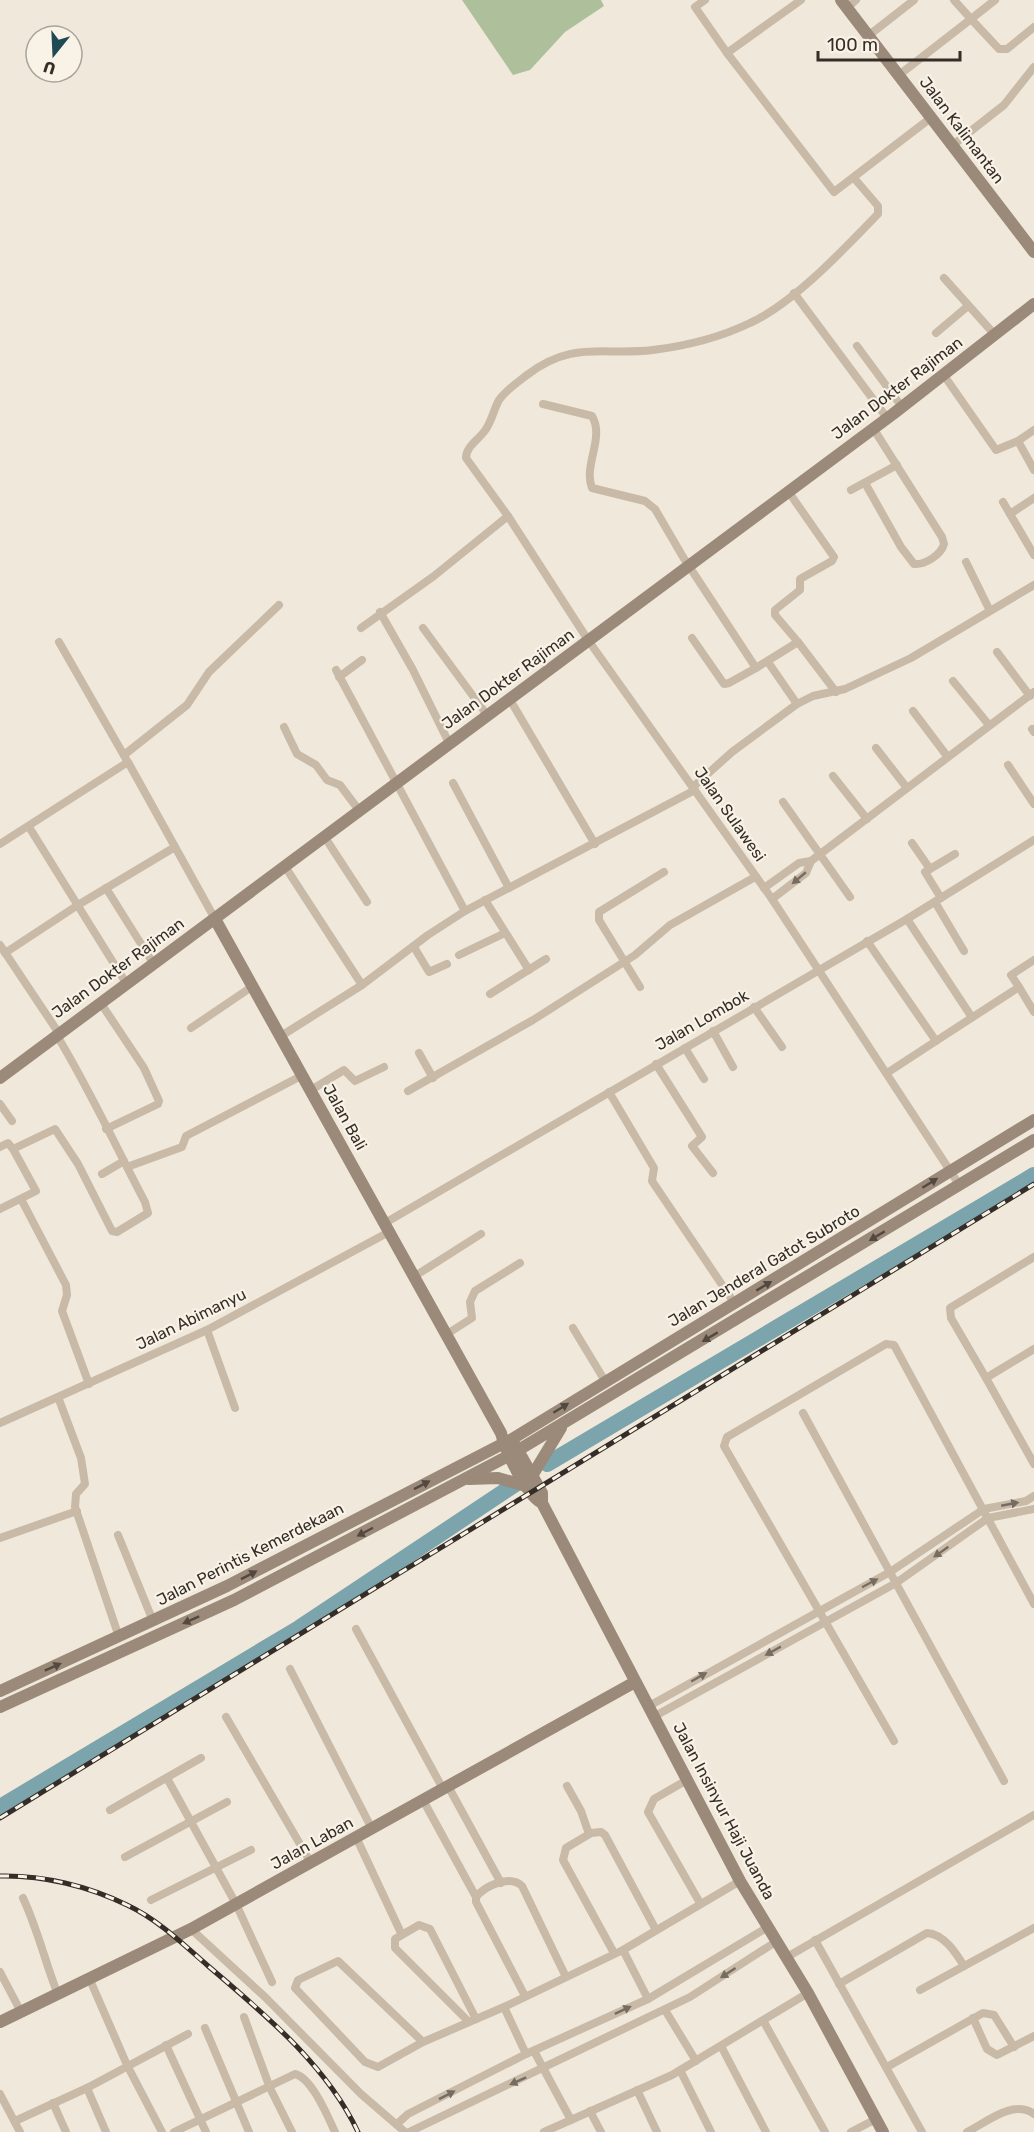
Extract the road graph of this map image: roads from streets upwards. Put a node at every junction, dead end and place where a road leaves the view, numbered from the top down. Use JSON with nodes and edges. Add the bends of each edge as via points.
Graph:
{"nodes":[{"id":1,"x":705,"y":0,"type":"edge"},
{"id":2,"x":801,"y":0,"type":"edge"},
{"id":3,"x":914,"y":0,"type":"edge"},
{"id":4,"x":954,"y":0,"type":"edge"},
{"id":5,"x":995,"y":0,"type":"edge"},
{"id":6,"x":850,"y":3,"type":"edge"},
{"id":7,"x":971,"y":19,"type":"junction"},
{"id":8,"x":1034,"y":27,"type":"edge"},
{"id":9,"x":873,"y":32,"type":"junction"},
{"id":10,"x":727,"y":53,"type":"junction"},
{"id":11,"x":1033,"y":70,"type":"edge"},
{"id":12,"x":903,"y":73,"type":"junction"},
{"id":13,"x":932,"y":117,"type":"junction"},
{"id":14,"x":953,"y":145,"type":"junction"},
{"id":15,"x":854,"y":178,"type":"junction"},
{"id":16,"x":1034,"y":252,"type":"edge"},
{"id":17,"x":944,"y":278,"type":"dead end"},
{"id":18,"x":794,"y":293,"type":"junction"},
{"id":19,"x":1034,"y":304,"type":"edge"},
{"id":20,"x":968,"y":306,"type":"junction"},
{"id":21,"x":936,"y":333,"type":"dead end"},
{"id":22,"x":995,"y":334,"type":"junction"},
{"id":23,"x":856,"y":346,"type":"dead end"},
{"id":24,"x":944,"y":374,"type":"junction"},
{"id":25,"x":543,"y":405,"type":"dead end"},
{"id":26,"x":902,"y":407,"type":"junction"},
{"id":27,"x":887,"y":418,"type":"junction"},
{"id":28,"x":873,"y":428,"type":"junction"},
{"id":29,"x":1034,"y":430,"type":"edge"},
{"id":30,"x":1018,"y":441,"type":"junction"},
{"id":31,"x":897,"y":465,"type":"junction"},
{"id":32,"x":1034,"y":470,"type":"edge"},
{"id":33,"x":865,"y":483,"type":"junction"},
{"id":34,"x":851,"y":490,"type":"dead end"},
{"id":35,"x":788,"y":491,"type":"junction"},
{"id":36,"x":1034,"y":498,"type":"edge"},
{"id":37,"x":1003,"y":502,"type":"dead end"},
{"id":38,"x":1010,"y":514,"type":"junction"},
{"id":39,"x":508,"y":516,"type":"junction"},
{"id":40,"x":1034,"y":555,"type":"edge"},
{"id":41,"x":966,"y":562,"type":"dead end"},
{"id":42,"x":688,"y":565,"type":"junction"},
{"id":43,"x":1034,"y":585,"type":"edge"},
{"id":44,"x":279,"y":605,"type":"dead end"},
{"id":45,"x":990,"y":611,"type":"junction"},
{"id":46,"x":380,"y":612,"type":"junction"},
{"id":47,"x":362,"y":628,"type":"dead end"},
{"id":48,"x":423,"y":628,"type":"dead end"},
{"id":49,"x":692,"y":638,"type":"dead end"},
{"id":50,"x":588,"y":640,"type":"junction"},
{"id":51,"x":59,"y":642,"type":"dead end"},
{"id":52,"x":798,"y":642,"type":"junction"},
{"id":53,"x":997,"y":652,"type":"dead end"},
{"id":54,"x":362,"y":660,"type":"dead end"},
{"id":55,"x":768,"y":662,"type":"junction"},
{"id":56,"x":756,"y":668,"type":"junction"},
{"id":57,"x":953,"y":681,"type":"dead end"},
{"id":58,"x":836,"y":692,"type":"junction"},
{"id":59,"x":1032,"y":694,"type":"edge"},
{"id":60,"x":509,"y":698,"type":"junction"},
{"id":61,"x":796,"y":704,"type":"junction"},
{"id":62,"x":913,"y":711,"type":"dead end"},
{"id":63,"x":487,"y":715,"type":"junction"},
{"id":64,"x":989,"y":725,"type":"junction"},
{"id":65,"x":284,"y":727,"type":"dead end"},
{"id":66,"x":448,"y":743,"type":"junction"},
{"id":67,"x":876,"y":748,"type":"dead end"},
{"id":68,"x":947,"y":756,"type":"junction"},
{"id":69,"x":126,"y":758,"type":"junction"},
{"id":70,"x":1008,"y":765,"type":"dead end"},
{"id":71,"x":833,"y":776,"type":"dead end"},
{"id":72,"x":394,"y":783,"type":"junction"},
{"id":73,"x":453,"y":783,"type":"dead end"},
{"id":74,"x":907,"y":788,"type":"junction"},
{"id":75,"x":694,"y":789,"type":"junction"},
{"id":76,"x":783,"y":802,"type":"dead end"},
{"id":77,"x":1034,"y":804,"type":"edge"},
{"id":78,"x":358,"y":809,"type":"junction"},
{"id":79,"x":867,"y":819,"type":"junction"},
{"id":80,"x":29,"y":827,"type":"junction"},
{"id":81,"x":324,"y":836,"type":"junction"},
{"id":82,"x":1034,"y":840,"type":"edge"},
{"id":83,"x":912,"y":843,"type":"dead end"},
{"id":84,"x":0,"y":844,"type":"edge"},
{"id":85,"x":595,"y":844,"type":"junction"},
{"id":86,"x":175,"y":847,"type":"junction"},
{"id":87,"x":819,"y":854,"type":"junction"},
{"id":88,"x":955,"y":854,"type":"dead end"},
{"id":89,"x":811,"y":861,"type":"junction"},
{"id":90,"x":284,"y":866,"type":"junction"},
{"id":91,"x":930,"y":869,"type":"junction"},
{"id":92,"x":664,"y":872,"type":"dead end"},
{"id":93,"x":755,"y":877,"type":"junction"},
{"id":94,"x":106,"y":888,"type":"junction"},
{"id":95,"x":509,"y":888,"type":"junction"},
{"id":96,"x":764,"y":888,"type":"junction"},
{"id":97,"x":850,"y":897,"type":"dead end"},
{"id":98,"x":772,"y":899,"type":"junction"},
{"id":99,"x":485,"y":900,"type":"junction"},
{"id":100,"x":938,"y":900,"type":"junction"},
{"id":101,"x":366,"y":902,"type":"dead end"},
{"id":102,"x":78,"y":904,"type":"junction"},
{"id":103,"x":465,"y":911,"type":"junction"},
{"id":104,"x":215,"y":919,"type":"junction"},
{"id":105,"x":907,"y":919,"type":"junction"},
{"id":106,"x":506,"y":933,"type":"junction"},
{"id":107,"x":867,"y":941,"type":"junction"},
{"id":108,"x":414,"y":947,"type":"junction"},
{"id":109,"x":2,"y":949,"type":"edge"},
{"id":110,"x":964,"y":951,"type":"dead end"},
{"id":111,"x":459,"y":955,"type":"dead end"},
{"id":112,"x":546,"y":959,"type":"dead end"},
{"id":113,"x":1034,"y":960,"type":"edge"},
{"id":114,"x":626,"y":961,"type":"junction"},
{"id":115,"x":153,"y":963,"type":"junction"},
{"id":116,"x":447,"y":964,"type":"dead end"},
{"id":117,"x":819,"y":969,"type":"junction"},
{"id":118,"x":529,"y":970,"type":"junction"},
{"id":119,"x":126,"y":983,"type":"junction"},
{"id":120,"x":362,"y":985,"type":"junction"},
{"id":121,"x":253,"y":986,"type":"junction"},
{"id":122,"x":640,"y":987,"type":"dead end"},
{"id":123,"x":1019,"y":987,"type":"junction"},
{"id":124,"x":490,"y":993,"type":"dead end"},
{"id":125,"x":100,"y":1002,"type":"junction"},
{"id":126,"x":754,"y":1007,"type":"junction"},
{"id":127,"x":1034,"y":1012,"type":"edge"},
{"id":128,"x":971,"y":1016,"type":"junction"},
{"id":129,"x":191,"y":1028,"type":"dead end"},
{"id":130,"x":713,"y":1031,"type":"junction"},
{"id":131,"x":57,"y":1033,"type":"junction"},
{"id":132,"x":281,"y":1036,"type":"junction"},
{"id":133,"x":936,"y":1041,"type":"junction"},
{"id":134,"x":782,"y":1047,"type":"dead end"},
{"id":135,"x":685,"y":1048,"type":"junction"},
{"id":136,"x":419,"y":1053,"type":"dead end"},
{"id":137,"x":656,"y":1064,"type":"junction"},
{"id":138,"x":384,"y":1067,"type":"dead end"},
{"id":139,"x":733,"y":1067,"type":"dead end"},
{"id":140,"x":887,"y":1073,"type":"junction"},
{"id":141,"x":303,"y":1075,"type":"junction"},
{"id":142,"x":0,"y":1078,"type":"edge"},
{"id":143,"x":433,"y":1078,"type":"junction"},
{"id":144,"x":704,"y":1079,"type":"dead end"},
{"id":145,"x":311,"y":1090,"type":"junction"},
{"id":146,"x":408,"y":1091,"type":"dead end"},
{"id":147,"x":609,"y":1092,"type":"junction"},
{"id":148,"x":0,"y":1104,"type":"edge"},
{"id":149,"x":1034,"y":1120,"type":"edge"},
{"id":150,"x":12,"y":1121,"type":"dead end"},
{"id":151,"x":106,"y":1129,"type":"junction"},
{"id":152,"x":1034,"y":1140,"type":"edge"},
{"id":153,"x":0,"y":1147,"type":"edge"},
{"id":154,"x":14,"y":1149,"type":"junction"},
{"id":155,"x":126,"y":1164,"type":"junction"},
{"id":156,"x":949,"y":1172,"type":"junction"},
{"id":157,"x":713,"y":1173,"type":"dead end"},
{"id":158,"x":102,"y":1174,"type":"dead end"},
{"id":159,"x":960,"y":1186,"type":"junction"},
{"id":160,"x":21,"y":1199,"type":"junction"},
{"id":161,"x":0,"y":1209,"type":"edge"},
{"id":162,"x":387,"y":1228,"type":"junction"},
{"id":163,"x":481,"y":1234,"type":"dead end"},
{"id":164,"x":1034,"y":1257,"type":"edge"},
{"id":165,"x":520,"y":1263,"type":"dead end"},
{"id":166,"x":415,"y":1276,"type":"junction"},
{"id":167,"x":735,"y":1304,"type":"junction"},
{"id":168,"x":573,"y":1328,"type":"dead end"},
{"id":169,"x":207,"y":1330,"type":"junction"},
{"id":170,"x":447,"y":1334,"type":"junction"},
{"id":171,"x":1034,"y":1349,"type":"edge"},
{"id":172,"x":986,"y":1378,"type":"junction"},
{"id":173,"x":605,"y":1381,"type":"junction"},
{"id":174,"x":89,"y":1384,"type":"junction"},
{"id":175,"x":58,"y":1397,"type":"junction"},
{"id":176,"x":235,"y":1408,"type":"dead end"},
{"id":177,"x":803,"y":1413,"type":"dead end"},
{"id":178,"x":0,"y":1423,"type":"edge"},
{"id":179,"x":563,"y":1425,"type":"junction"},
{"id":180,"x":509,"y":1444,"type":"junction"},
{"id":181,"x":1030,"y":1446,"type":"edge"},
{"id":182,"x":1034,"y":1464,"type":"edge"},
{"id":183,"x":466,"y":1479,"type":"junction"},
{"id":184,"x":529,"y":1481,"type":"junction"},
{"id":185,"x":1034,"y":1496,"type":"edge"},
{"id":186,"x":984,"y":1509,"type":"junction"},
{"id":187,"x":1034,"y":1509,"type":"edge"},
{"id":188,"x":74,"y":1512,"type":"junction"},
{"id":189,"x":988,"y":1518,"type":"junction"},
{"id":190,"x":118,"y":1536,"type":"dead end"},
{"id":191,"x":0,"y":1538,"type":"edge"},
{"id":192,"x":890,"y":1572,"type":"junction"},
{"id":193,"x":896,"y":1583,"type":"junction"},
{"id":194,"x":227,"y":1586,"type":"junction"},
{"id":195,"x":234,"y":1600,"type":"junction"},
{"id":196,"x":1034,"y":1604,"type":"edge"},
{"id":197,"x":819,"y":1610,"type":"junction"},
{"id":198,"x":153,"y":1621,"type":"junction"},
{"id":199,"x":826,"y":1622,"type":"junction"},
{"id":200,"x":356,"y":1629,"type":"dead end"},
{"id":201,"x":119,"y":1637,"type":"junction"},
{"id":202,"x":743,"y":1652,"type":"junction"},
{"id":203,"x":750,"y":1665,"type":"junction"},
{"id":204,"x":290,"y":1669,"type":"dead end"},
{"id":205,"x":635,"y":1682,"type":"junction"},
{"id":206,"x":0,"y":1691,"type":"edge"},
{"id":207,"x":0,"y":1707,"type":"edge"},
{"id":208,"x":652,"y":1711,"type":"junction"},
{"id":209,"x":226,"y":1718,"type":"dead end"},
{"id":210,"x":894,"y":1741,"type":"dead end"},
{"id":211,"x":201,"y":1758,"type":"dead end"},
{"id":212,"x":167,"y":1778,"type":"junction"},
{"id":213,"x":687,"y":1780,"type":"junction"},
{"id":214,"x":1004,"y":1781,"type":"dead end"},
{"id":215,"x":567,"y":1786,"type":"dead end"},
{"id":216,"x":445,"y":1788,"type":"junction"},
{"id":217,"x":423,"y":1800,"type":"junction"},
{"id":218,"x":227,"y":1802,"type":"dead end"},
{"id":219,"x":110,"y":1810,"type":"dead end"},
{"id":220,"x":1034,"y":1815,"type":"edge"},
{"id":221,"x":191,"y":1822,"type":"junction"},
{"id":222,"x":372,"y":1829,"type":"junction"},
{"id":223,"x":589,"y":1834,"type":"junction"},
{"id":224,"x":356,"y":1838,"type":"junction"},
{"id":225,"x":251,"y":1850,"type":"dead end"},
{"id":226,"x":125,"y":1857,"type":"dead end"},
{"id":227,"x":311,"y":1863,"type":"junction"},
{"id":228,"x":216,"y":1867,"type":"junction"},
{"id":229,"x":740,"y":1881,"type":"junction"},
{"id":230,"x":501,"y":1883,"type":"junction"},
{"id":231,"x":476,"y":1897,"type":"junction"},
{"id":232,"x":23,"y":1898,"type":"dead end"},
{"id":233,"x":151,"y":1900,"type":"dead end"},
{"id":234,"x":236,"y":1904,"type":"junction"},
{"id":235,"x":700,"y":1904,"type":"junction"},
{"id":236,"x":768,"y":1927,"type":"junction"},
{"id":237,"x":1034,"y":1928,"type":"edge"},
{"id":238,"x":190,"y":1929,"type":"junction"},
{"id":239,"x":656,"y":1930,"type":"junction"},
{"id":240,"x":401,"y":1933,"type":"junction"},
{"id":241,"x":815,"y":1940,"type":"junction"},
{"id":242,"x":777,"y":1941,"type":"junction"},
{"id":243,"x":623,"y":1950,"type":"junction"},
{"id":244,"x":614,"y":1953,"type":"junction"},
{"id":245,"x":787,"y":1957,"type":"junction"},
{"id":246,"x":964,"y":1966,"type":"junction"},
{"id":247,"x":0,"y":1972,"type":"edge"},
{"id":248,"x":566,"y":1977,"type":"junction"},
{"id":249,"x":90,"y":1980,"type":"junction"},
{"id":250,"x":272,"y":1982,"type":"dead end"},
{"id":251,"x":839,"y":1984,"type":"junction"},
{"id":252,"x":920,"y":1990,"type":"dead end"},
{"id":253,"x":808,"y":1993,"type":"junction"},
{"id":254,"x":58,"y":1995,"type":"junction"},
{"id":255,"x":525,"y":1996,"type":"junction"},
{"id":256,"x":648,"y":1999,"type":"junction"},
{"id":257,"x":504,"y":2007,"type":"junction"},
{"id":258,"x":664,"y":2010,"type":"junction"},
{"id":259,"x":21,"y":2012,"type":"junction"},
{"id":260,"x":244,"y":2017,"type":"dead end"},
{"id":261,"x":973,"y":2018,"type":"junction"},
{"id":262,"x":473,"y":2020,"type":"junction"},
{"id":263,"x":0,"y":2022,"type":"edge"},
{"id":264,"x":764,"y":2022,"type":"junction"},
{"id":265,"x":205,"y":2028,"type":"dead end"},
{"id":266,"x":188,"y":2034,"type":"dead end"},
{"id":267,"x":1034,"y":2036,"type":"edge"},
{"id":268,"x":423,"y":2042,"type":"junction"},
{"id":269,"x":166,"y":2045,"type":"junction"},
{"id":270,"x":721,"y":2046,"type":"junction"},
{"id":271,"x":1014,"y":2047,"type":"junction"},
{"id":272,"x":530,"y":2053,"type":"junction"},
{"id":273,"x":696,"y":2061,"type":"junction"},
{"id":274,"x":127,"y":2065,"type":"junction"},
{"id":275,"x":887,"y":2067,"type":"junction"},
{"id":276,"x":544,"y":2070,"type":"junction"},
{"id":277,"x":680,"y":2070,"type":"junction"},
{"id":278,"x":87,"y":2088,"type":"junction"},
{"id":279,"x":270,"y":2088,"type":"junction"},
{"id":280,"x":637,"y":2090,"type":"junction"},
{"id":281,"x":0,"y":2094,"type":"edge"},
{"id":282,"x":53,"y":2103,"type":"junction"},
{"id":283,"x":237,"y":2103,"type":"junction"},
{"id":284,"x":590,"y":2110,"type":"junction"},
{"id":285,"x":1034,"y":2114,"type":"edge"},
{"id":286,"x":201,"y":2119,"type":"junction"},
{"id":287,"x":876,"y":2119,"type":"junction"},
{"id":288,"x":571,"y":2120,"type":"junction"},
{"id":289,"x":15,"y":2121,"type":"junction"},
{"id":290,"x":397,"y":2124,"type":"junction"},
{"id":291,"x":20,"y":2132,"type":"edge"},
{"id":292,"x":66,"y":2132,"type":"edge"},
{"id":293,"x":106,"y":2132,"type":"edge"},
{"id":294,"x":162,"y":2132,"type":"edge"},
{"id":295,"x":174,"y":2132,"type":"edge"},
{"id":296,"x":206,"y":2132,"type":"edge"},
{"id":297,"x":249,"y":2132,"type":"edge"},
{"id":298,"x":292,"y":2132,"type":"edge"},
{"id":299,"x":335,"y":2132,"type":"edge"},
{"id":300,"x":407,"y":2132,"type":"edge"},
{"id":301,"x":546,"y":2132,"type":"edge"},
{"id":302,"x":601,"y":2132,"type":"edge"},
{"id":303,"x":657,"y":2132,"type":"edge"},
{"id":304,"x":711,"y":2132,"type":"edge"},
{"id":305,"x":766,"y":2132,"type":"edge"},
{"id":306,"x":825,"y":2132,"type":"edge"},
{"id":307,"x":851,"y":2132,"type":"edge"},
{"id":308,"x":883,"y":2132,"type":"edge"},
{"id":309,"x":922,"y":2132,"type":"edge"},
{"id":310,"x":967,"y":2132,"type":"edge"}],
"edges":[{"from":1,"to":10,"type":"street","via":[[695,8]]},
{"from":2,"to":10,"type":"street"},
{"from":3,"to":9,"type":"street"},
{"from":4,"to":7,"type":"street"},
{"from":5,"to":7,"type":"street"},
{"from":6,"to":9,"type":"street","name":"Jalan Kalimantan"},
{"from":7,"to":8,"type":"street","via":[[999,49],[1006,49]]},
{"from":7,"to":12,"type":"street"},
{"from":9,"to":12,"type":"street","name":"Jalan Kalimantan"},
{"from":10,"to":15,"type":"street","via":[[830,190],[837,191]]},
{"from":11,"to":14,"type":"street","via":[[1004,105]]},
{"from":12,"to":13,"type":"street","name":"Jalan Kalimantan"},
{"from":13,"to":14,"type":"street","name":"Jalan Kalimantan"},
{"from":13,"to":15,"type":"street"},
{"from":14,"to":16,"type":"street","name":"Jalan Kalimantan"},
{"from":15,"to":18,"type":"street","via":[[878,206],[878,214]]},
{"from":17,"to":20,"type":"street"},
{"from":18,"to":27,"type":"street"},
{"from":18,"to":39,"type":"street","name":"Jalan Sulawesi","via":[[767,315],[696,341],[651,351],[579,351],[536,368],[500,399],[486,429],[465,454],[467,464]]},
{"from":19,"to":22,"type":"street","name":"Jalan Dokter Rajiman"},
{"from":20,"to":21,"type":"street"},
{"from":20,"to":22,"type":"street"},
{"from":22,"to":24,"type":"street","name":"Jalan Dokter Rajiman"},
{"from":23,"to":26,"type":"street"},
{"from":24,"to":26,"type":"street","name":"Jalan Dokter Rajiman"},
{"from":24,"to":30,"type":"street","via":[[995,449]]},
{"from":25,"to":42,"type":"street","via":[[592,416],[596,434],[588,480],[591,488],[645,501],[655,509]]},
{"from":26,"to":27,"type":"street","name":"Jalan Dokter Rajiman"},
{"from":27,"to":28,"type":"street","name":"Jalan Dokter Rajiman"},
{"from":28,"to":31,"type":"street"},
{"from":28,"to":35,"type":"street","name":"Jalan Dokter Rajiman"},
{"from":29,"to":30,"type":"street"},
{"from":30,"to":32,"type":"street"},
{"from":31,"to":33,"type":"street"},
{"from":31,"to":33,"type":"street","via":[[944,544],[940,553],[921,564],[914,564],[901,546]]},
{"from":33,"to":34,"type":"street"},
{"from":35,"to":42,"type":"street","name":"Jalan Dokter Rajiman"},
{"from":35,"to":52,"type":"street","via":[[834,557],[800,579],[800,590],[775,610]]},
{"from":36,"to":38,"type":"street"},
{"from":37,"to":38,"type":"street"},
{"from":38,"to":40,"type":"street"},
{"from":39,"to":46,"type":"street","via":[[434,576]]},
{"from":39,"to":50,"type":"street","name":"Jalan Sulawesi"},
{"from":41,"to":45,"type":"street"},
{"from":42,"to":50,"type":"street","name":"Jalan Dokter Rajiman"},
{"from":42,"to":56,"type":"street"},
{"from":43,"to":45,"type":"street"},
{"from":44,"to":69,"type":"street","via":[[215,667],[187,705]]},
{"from":45,"to":58,"type":"street","via":[[911,658]]},
{"from":46,"to":47,"type":"street"},
{"from":46,"to":66,"type":"street"},
{"from":48,"to":63,"type":"street"},
{"from":49,"to":56,"type":"street","via":[[726,684]]},
{"from":50,"to":60,"type":"street","name":"Jalan Dokter Rajiman"},
{"from":50,"to":75,"type":"street","name":"Jalan Sulawesi"},
{"from":51,"to":69,"type":"street","name":"Jalan Bali"},
{"from":52,"to":55,"type":"street"},
{"from":52,"to":58,"type":"street"},
{"from":53,"to":59,"type":"street"},
{"from":54,"to":72,"type":"street","via":[[338,673]]},
{"from":55,"to":56,"type":"street"},
{"from":55,"to":61,"type":"street"},
{"from":57,"to":64,"type":"street"},
{"from":58,"to":61,"type":"street"},
{"from":59,"to":64,"type":"street"},
{"from":60,"to":63,"type":"street","name":"Jalan Dokter Rajiman"},
{"from":60,"to":85,"type":"street"},
{"from":61,"to":75,"type":"street","via":[[732,752]]},
{"from":62,"to":68,"type":"street"},
{"from":63,"to":66,"type":"street","name":"Jalan Dokter Rajiman"},
{"from":64,"to":68,"type":"street"},
{"from":65,"to":78,"type":"street","via":[[297,754],[316,765],[327,780],[340,785]]},
{"from":66,"to":72,"type":"street","name":"Jalan Dokter Rajiman"},
{"from":67,"to":74,"type":"street"},
{"from":68,"to":74,"type":"street"},
{"from":69,"to":80,"type":"street"},
{"from":69,"to":86,"type":"street","name":"Jalan Bali"},
{"from":70,"to":77,"type":"street"},
{"from":71,"to":79,"type":"street"},
{"from":72,"to":78,"type":"street","name":"Jalan Dokter Rajiman"},
{"from":72,"to":103,"type":"street"},
{"from":73,"to":95,"type":"street"},
{"from":74,"to":79,"type":"street"},
{"from":75,"to":85,"type":"street"},
{"from":75,"to":93,"type":"street","name":"Jalan Sulawesi"},
{"from":76,"to":87,"type":"street"},
{"from":78,"to":81,"type":"street","name":"Jalan Dokter Rajiman"},
{"from":79,"to":87,"type":"street"},
{"from":80,"to":84,"type":"street"},
{"from":80,"to":102,"type":"street"},
{"from":81,"to":90,"type":"street","name":"Jalan Dokter Rajiman"},
{"from":81,"to":101,"type":"street"},
{"from":82,"to":100,"type":"street","name":"Jalan Lombok"},
{"from":83,"to":91,"type":"street"},
{"from":85,"to":95,"type":"street"},
{"from":86,"to":94,"type":"street"},
{"from":86,"to":104,"type":"street","name":"Jalan Bali"},
{"from":87,"to":89,"type":"street"},
{"from":87,"to":97,"type":"street"},
{"from":88,"to":91,"type":"street"},
{"from":89,"to":96,"type":"street","via":[[799,863]]},
{"from":89,"to":98,"type":"street","one_way":true,"via":[[806,873]]},
{"from":90,"to":104,"type":"street","name":"Jalan Dokter Rajiman"},
{"from":90,"to":120,"type":"street"},
{"from":91,"to":100,"type":"street","via":[[925,875]]},
{"from":92,"to":114,"type":"street","via":[[599,912],[599,920]]},
{"from":93,"to":96,"type":"street","name":"Jalan Sulawesi"},
{"from":93,"to":114,"type":"street","via":[[670,925]]},
{"from":94,"to":102,"type":"street"},
{"from":94,"to":115,"type":"street"},
{"from":95,"to":99,"type":"street"},
{"from":96,"to":98,"type":"street","name":"Jalan Sulawesi"},
{"from":98,"to":117,"type":"street","name":"Jalan Sulawesi"},
{"from":99,"to":103,"type":"street"},
{"from":99,"to":106,"type":"street"},
{"from":100,"to":105,"type":"street","name":"Jalan Lombok"},
{"from":100,"to":110,"type":"street"},
{"from":102,"to":109,"type":"street"},
{"from":102,"to":119,"type":"street"},
{"from":103,"to":108,"type":"street"},
{"from":104,"to":115,"type":"street","name":"Jalan Dokter Rajiman"},
{"from":104,"to":121,"type":"street","name":"Jalan Bali"},
{"from":105,"to":107,"type":"street","name":"Jalan Lombok"},
{"from":105,"to":128,"type":"street"},
{"from":106,"to":111,"type":"street"},
{"from":106,"to":118,"type":"street"},
{"from":107,"to":117,"type":"street","name":"Jalan Lombok"},
{"from":107,"to":133,"type":"street"},
{"from":108,"to":116,"type":"street","via":[[429,972]]},
{"from":108,"to":120,"type":"street"},
{"from":109,"to":131,"type":"street"},
{"from":112,"to":118,"type":"street"},
{"from":113,"to":123,"type":"street","via":[[1011,975]]},
{"from":114,"to":122,"type":"street"},
{"from":114,"to":143,"type":"street"},
{"from":115,"to":119,"type":"street","name":"Jalan Dokter Rajiman"},
{"from":117,"to":126,"type":"street","name":"Jalan Lombok"},
{"from":117,"to":140,"type":"street","name":"Jalan Sulawesi"},
{"from":118,"to":124,"type":"street"},
{"from":119,"to":125,"type":"street","name":"Jalan Dokter Rajiman"},
{"from":120,"to":132,"type":"street"},
{"from":121,"to":129,"type":"street"},
{"from":121,"to":132,"type":"street","name":"Jalan Bali"},
{"from":123,"to":127,"type":"street"},
{"from":123,"to":128,"type":"street"},
{"from":125,"to":131,"type":"street","name":"Jalan Dokter Rajiman"},
{"from":125,"to":151,"type":"street","via":[[144,1068],[159,1101]]},
{"from":126,"to":130,"type":"street","name":"Jalan Lombok"},
{"from":126,"to":134,"type":"street"},
{"from":128,"to":133,"type":"street"},
{"from":130,"to":135,"type":"street","name":"Jalan Lombok"},
{"from":130,"to":139,"type":"street"},
{"from":131,"to":142,"type":"street","name":"Jalan Dokter Rajiman"},
{"from":131,"to":151,"type":"street","via":[[101,1112]]},
{"from":132,"to":141,"type":"street","name":"Jalan Bali"},
{"from":133,"to":140,"type":"street"},
{"from":135,"to":137,"type":"street","name":"Jalan Lombok"},
{"from":135,"to":144,"type":"street"},
{"from":136,"to":143,"type":"street"},
{"from":137,"to":147,"type":"street","name":"Jalan Lombok"},
{"from":137,"to":157,"type":"street","via":[[702,1137],[692,1146]]},
{"from":138,"to":145,"type":"street","via":[[355,1081],[344,1070]]},
{"from":140,"to":156,"type":"street","name":"Jalan Sulawesi"},
{"from":141,"to":145,"type":"street","name":"Jalan Bali"},
{"from":141,"to":155,"type":"street","via":[[186,1136],[182,1147]]},
{"from":143,"to":146,"type":"street"},
{"from":145,"to":162,"type":"street","name":"Jalan Bali"},
{"from":147,"to":162,"type":"street","name":"Jalan Lombok"},
{"from":147,"to":167,"type":"street","via":[[654,1167],[652,1181]]},
{"from":148,"to":150,"type":"street"},
{"from":149,"to":156,"type":"street","name":"Jalan Jenderal Gatot Subroto"},
{"from":151,"to":155,"type":"street"},
{"from":152,"to":159,"type":"street","name":"Jalan Jenderal Gatot Subroto"},
{"from":153,"to":154,"type":"street","via":[[8,1143]]},
{"from":154,"to":155,"type":"street","via":[[50,1129],[59,1132],[114,1232],[148,1213]]},
{"from":154,"to":160,"type":"street","via":[[36,1188]]},
{"from":155,"to":158,"type":"street"},
{"from":156,"to":159,"type":"street","name":"Jalan Sulawesi"},
{"from":167,"to":156,"type":"street","name":"Jalan Jenderal Gatot Subroto","one_way":true},
{"from":159,"to":179,"type":"street","name":"Jalan Jenderal Gatot Subroto","one_way":true},
{"from":160,"to":161,"type":"street"},
{"from":160,"to":174,"type":"street","via":[[66,1286],[62,1311]]},
{"from":162,"to":166,"type":"street","name":"Jalan Bali"},
{"from":162,"to":169,"type":"street","name":"Jalan Abimanyu"},
{"from":163,"to":166,"type":"street"},
{"from":164,"to":172,"type":"street","via":[[950,1308],[951,1318]]},
{"from":165,"to":170,"type":"street","via":[[475,1291],[470,1305],[472,1318]]},
{"from":166,"to":170,"type":"street","name":"Jalan Bali"},
{"from":167,"to":173,"type":"street","name":"Jalan Jenderal Gatot Subroto"},
{"from":168,"to":173,"type":"street"},
{"from":169,"to":174,"type":"street","name":"Jalan Abimanyu"},
{"from":169,"to":176,"type":"street"},
{"from":170,"to":180,"type":"street","name":"Jalan Bali"},
{"from":171,"to":172,"type":"street"},
{"from":172,"to":181,"type":"street"},
{"from":180,"to":173,"type":"street","name":"Jalan Jenderal Gatot Subroto","one_way":true},
{"from":174,"to":175,"type":"street","name":"Jalan Abimanyu"},
{"from":175,"to":178,"type":"street","name":"Jalan Abimanyu"},
{"from":175,"to":188,"type":"street","via":[[81,1458],[86,1484],[76,1494]]},
{"from":177,"to":192,"type":"street"},
{"from":179,"to":180,"type":"street","name":"Jalan Jenderal Gatot Subroto"},
{"from":179,"to":184,"type":"street"},
{"from":180,"to":183,"type":"street","name":"Jalan Perintis Kemerdekaan"},
{"from":180,"to":184,"type":"street","name":"Jalan Insinyur Haji Juanda"},
{"from":194,"to":180,"type":"street","name":"Jalan Perintis Kemerdekaan","one_way":true},
{"from":181,"to":182,"type":"street"},
{"from":183,"to":184,"type":"street"},
{"from":183,"to":195,"type":"street","name":"Jalan Perintis Kemerdekaan","one_way":true},
{"from":184,"to":205,"type":"street","name":"Jalan Insinyur Haji Juanda"},
{"from":186,"to":185,"type":"street","one_way":true},
{"from":186,"to":189,"type":"street"},
{"from":186,"to":192,"type":"street"},
{"from":186,"to":197,"type":"street","via":[[891,1343],[730,1434],[724,1446]]},
{"from":187,"to":189,"type":"street"},
{"from":188,"to":191,"type":"street"},
{"from":188,"to":201,"type":"street"},
{"from":189,"to":193,"type":"street","one_way":true},
{"from":189,"to":196,"type":"street"},
{"from":190,"to":198,"type":"street"},
{"from":192,"to":193,"type":"street"},
{"from":197,"to":192,"type":"street","one_way":true},
{"from":193,"to":199,"type":"street"},
{"from":193,"to":214,"type":"street"},
{"from":194,"to":195,"type":"street"},
{"from":194,"to":198,"type":"street","name":"Jalan Perintis Kemerdekaan"},
{"from":195,"to":207,"type":"street","name":"Jalan Perintis Kemerdekaan","one_way":true},
{"from":197,"to":199,"type":"street"},
{"from":197,"to":202,"type":"street"},
{"from":198,"to":201,"type":"street","name":"Jalan Perintis Kemerdekaan"},
{"from":199,"to":203,"type":"street","one_way":true},
{"from":199,"to":210,"type":"street"},
{"from":200,"to":216,"type":"street"},
{"from":206,"to":201,"type":"street","name":"Jalan Perintis Kemerdekaan","one_way":true},
{"from":202,"to":203,"type":"street"},
{"from":208,"to":202,"type":"street","one_way":true},
{"from":203,"to":208,"type":"street"},
{"from":204,"to":222,"type":"street"},
{"from":205,"to":208,"type":"street","name":"Jalan Insinyur Haji Juanda"},
{"from":205,"to":216,"type":"street","name":"Jalan Laban"},
{"from":208,"to":213,"type":"street","name":"Jalan Insinyur Haji Juanda"},
{"from":209,"to":227,"type":"street"},
{"from":211,"to":212,"type":"street"},
{"from":212,"to":219,"type":"street"},
{"from":212,"to":221,"type":"street"},
{"from":213,"to":229,"type":"street","name":"Jalan Insinyur Haji Juanda"},
{"from":213,"to":235,"type":"street","via":[[654,1799],[648,1812]]},
{"from":215,"to":223,"type":"street"},
{"from":216,"to":217,"type":"street","name":"Jalan Laban"},
{"from":216,"to":230,"type":"street"},
{"from":217,"to":222,"type":"street","name":"Jalan Laban"},
{"from":217,"to":231,"type":"street"},
{"from":218,"to":221,"type":"street"},
{"from":220,"to":241,"type":"street"},
{"from":221,"to":226,"type":"street"},
{"from":221,"to":228,"type":"street"},
{"from":222,"to":224,"type":"street","name":"Jalan Laban"},
{"from":223,"to":239,"type":"street","via":[[605,1835]]},
{"from":223,"to":244,"type":"street","via":[[566,1848],[563,1860]]},
{"from":224,"to":227,"type":"street","name":"Jalan Laban"},
{"from":224,"to":240,"type":"street"},
{"from":225,"to":228,"type":"street"},
{"from":227,"to":234,"type":"street","name":"Jalan Laban"},
{"from":228,"to":233,"type":"street"},
{"from":228,"to":234,"type":"street"},
{"from":229,"to":235,"type":"street"},
{"from":229,"to":236,"type":"street","name":"Jalan Insinyur Haji Juanda"},
{"from":230,"to":231,"type":"street"},
{"from":230,"to":248,"type":"street","via":[[513,1880],[522,1886]]},
{"from":231,"to":255,"type":"street"},
{"from":232,"to":254,"type":"street"},
{"from":234,"to":238,"type":"street","name":"Jalan Laban"},
{"from":234,"to":250,"type":"street"},
{"from":235,"to":239,"type":"street"},
{"from":236,"to":242,"type":"street","name":"Jalan Insinyur Haji Juanda"},
{"from":236,"to":256,"type":"street"},
{"from":237,"to":246,"type":"street"},
{"from":238,"to":249,"type":"street","name":"Jalan Laban"},
{"from":238,"to":290,"type":"street"},
{"from":239,"to":243,"type":"street"},
{"from":240,"to":262,"type":"street","via":[[395,1939],[395,1948]]},
{"from":240,"to":262,"type":"street","via":[[418,1925],[430,1929]]},
{"from":241,"to":245,"type":"street"},
{"from":241,"to":251,"type":"street"},
{"from":242,"to":245,"type":"street","name":"Jalan Insinyur Haji Juanda"},
{"from":242,"to":258,"type":"street","one_way":true},
{"from":243,"to":244,"type":"street"},
{"from":243,"to":256,"type":"street"},
{"from":244,"to":248,"type":"street"},
{"from":245,"to":253,"type":"street","name":"Jalan Insinyur Haji Juanda"},
{"from":246,"to":251,"type":"street","via":[[942,1939],[927,1934]]},
{"from":246,"to":252,"type":"street"},
{"from":247,"to":259,"type":"street"},
{"from":248,"to":255,"type":"street"},
{"from":249,"to":254,"type":"street","name":"Jalan Laban"},
{"from":249,"to":274,"type":"street"},
{"from":251,"to":275,"type":"street"},
{"from":253,"to":264,"type":"street"},
{"from":253,"to":287,"type":"street","name":"Jalan Insinyur Haji Juanda"},
{"from":254,"to":259,"type":"street","name":"Jalan Laban"},
{"from":255,"to":257,"type":"street"},
{"from":272,"to":256,"type":"street","one_way":true},
{"from":257,"to":262,"type":"street"},
{"from":257,"to":272,"type":"street"},
{"from":258,"to":273,"type":"street"},
{"from":258,"to":276,"type":"street"},
{"from":259,"to":263,"type":"street","name":"Jalan Laban"},
{"from":260,"to":279,"type":"street"},
{"from":261,"to":271,"type":"street","via":[[983,2013],[994,2015]]},
{"from":261,"to":271,"type":"street","via":[[990,2052],[997,2055]]},
{"from":261,"to":275,"type":"street"},
{"from":262,"to":268,"type":"street"},
{"from":264,"to":270,"type":"street"},
{"from":264,"to":306,"type":"street"},
{"from":265,"to":283,"type":"street"},
{"from":266,"to":269,"type":"street"},
{"from":267,"to":271,"type":"street"},
{"from":268,"to":268,"type":"street","via":[[340,1962],[334,1961],[298,1980],[295,1988],[365,2062],[378,2067]]},
{"from":269,"to":274,"type":"street"},
{"from":269,"to":286,"type":"street"},
{"from":270,"to":273,"type":"street"},
{"from":270,"to":305,"type":"street"},
{"from":272,"to":276,"type":"street"},
{"from":290,"to":272,"type":"street","one_way":true,"via":[[408,2114]]},
{"from":273,"to":277,"type":"street"},
{"from":274,"to":278,"type":"street"},
{"from":274,"to":294,"type":"street"},
{"from":275,"to":309,"type":"street"},
{"from":276,"to":288,"type":"street"},
{"from":276,"to":300,"type":"street","one_way":true},
{"from":277,"to":280,"type":"street"},
{"from":277,"to":304,"type":"street"},
{"from":278,"to":282,"type":"street"},
{"from":278,"to":293,"type":"street"},
{"from":279,"to":283,"type":"street"},
{"from":279,"to":298,"type":"street"},
{"from":279,"to":299,"type":"street","via":[[300,2075],[314,2091]]},
{"from":280,"to":284,"type":"street"},
{"from":280,"to":303,"type":"street"},
{"from":281,"to":289,"type":"street"},
{"from":282,"to":289,"type":"street"},
{"from":282,"to":292,"type":"street"},
{"from":283,"to":286,"type":"street"},
{"from":283,"to":297,"type":"street"},
{"from":284,"to":288,"type":"street"},
{"from":284,"to":302,"type":"street"},
{"from":285,"to":310,"type":"street","via":[[1024,2108],[1012,2109]]},
{"from":286,"to":295,"type":"street"},
{"from":286,"to":296,"type":"street"},
{"from":287,"to":307,"type":"street"},
{"from":287,"to":308,"type":"street","name":"Jalan Insinyur Haji Juanda"},
{"from":288,"to":301,"type":"street"},
{"from":289,"to":291,"type":"street"},
{"from":290,"to":300,"type":"street"}]}
